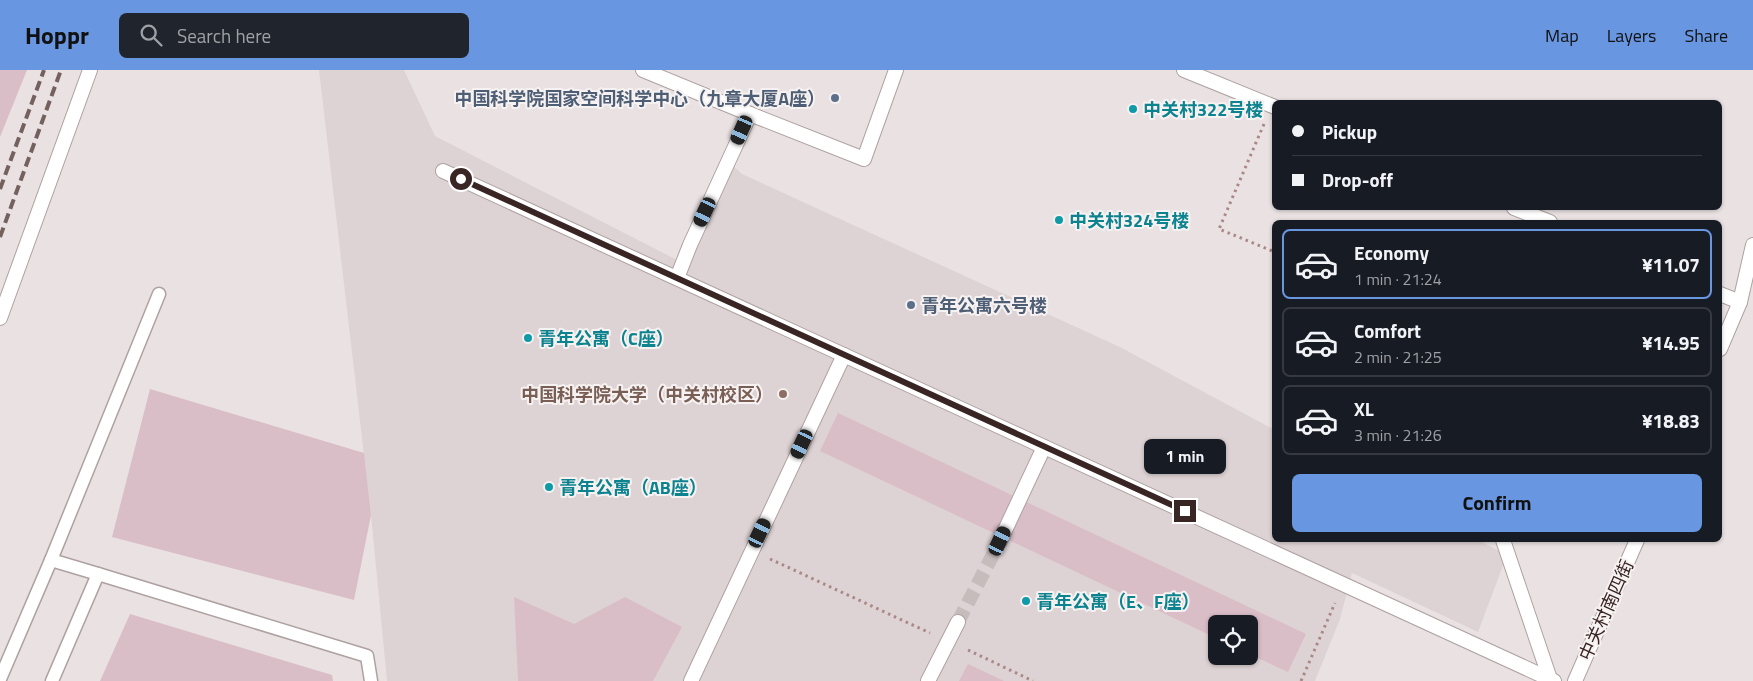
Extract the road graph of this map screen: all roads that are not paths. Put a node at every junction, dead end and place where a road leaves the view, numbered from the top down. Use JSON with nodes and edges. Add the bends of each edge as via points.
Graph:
{"nodes":[{"id":1,"x":90,"y":70,"type":"edge"},
{"id":2,"x":643,"y":70,"type":"edge"},
{"id":3,"x":896,"y":70,"type":"edge"},
{"id":4,"x":1184,"y":70,"type":"edge"},
{"id":5,"x":1272,"y":105,"type":"edge"},
{"id":6,"x":750,"y":114,"type":"junction"},
{"id":7,"x":443,"y":171,"type":"dead end"},
{"id":8,"x":1519,"y":210,"type":"edge"},
{"id":9,"x":1545,"y":220,"type":"edge"},
{"id":10,"x":1753,"y":245,"type":"edge"},
{"id":11,"x":677,"y":278,"type":"junction"},
{"id":12,"x":159,"y":294,"type":"dead end"},
{"id":13,"x":1722,"y":295,"type":"edge"},
{"id":14,"x":1740,"y":302,"type":"junction"},
{"id":15,"x":0,"y":318,"type":"edge"},
{"id":16,"x":1722,"y":344,"type":"edge"},
{"id":17,"x":844,"y":355,"type":"junction"},
{"id":18,"x":1044,"y":446,"type":"junction"},
{"id":19,"x":1000,"y":541,"type":"tunnel mouth"},
{"id":20,"x":1504,"y":542,"type":"edge"},
{"id":21,"x":1636,"y":542,"type":"edge"},
{"id":22,"x":51,"y":560,"type":"junction"},
{"id":23,"x":98,"y":574,"type":"junction"},
{"id":24,"x":958,"y":622,"type":"tunnel mouth"},
{"id":25,"x":0,"y":679,"type":"edge"},
{"id":26,"x":1552,"y":680,"type":"edge"},
{"id":27,"x":52,"y":681,"type":"edge"},
{"id":28,"x":371,"y":681,"type":"edge"},
{"id":29,"x":691,"y":681,"type":"edge"},
{"id":30,"x":928,"y":681,"type":"edge"},
{"id":31,"x":1576,"y":681,"type":"edge"}],
"edges":[{"from":1,"to":15,"type":"street"},
{"from":2,"to":6,"type":"street"},
{"from":3,"to":6,"type":"street","via":[[864,159]]},
{"from":4,"to":5,"type":"street"},
{"from":6,"to":11,"type":"street"},
{"from":7,"to":11,"type":"street"},
{"from":8,"to":9,"type":"street"},
{"from":10,"to":14,"type":"street"},
{"from":11,"to":17,"type":"street"},
{"from":12,"to":22,"type":"lane"},
{"from":13,"to":14,"type":"street"},
{"from":14,"to":16,"type":"street"},
{"from":17,"to":18,"type":"street"},
{"from":17,"to":29,"type":"street"},
{"from":18,"to":19,"type":"street"},
{"from":18,"to":26,"type":"street"},
{"from":20,"to":26,"type":"street"},
{"from":21,"to":31,"type":"street","name":"中关村南四街"},
{"from":22,"to":23,"type":"lane"},
{"from":22,"to":25,"type":"lane"},
{"from":23,"to":27,"type":"lane"},
{"from":23,"to":28,"type":"lane","via":[[368,656]]},
{"from":24,"to":30,"type":"street"}]}
